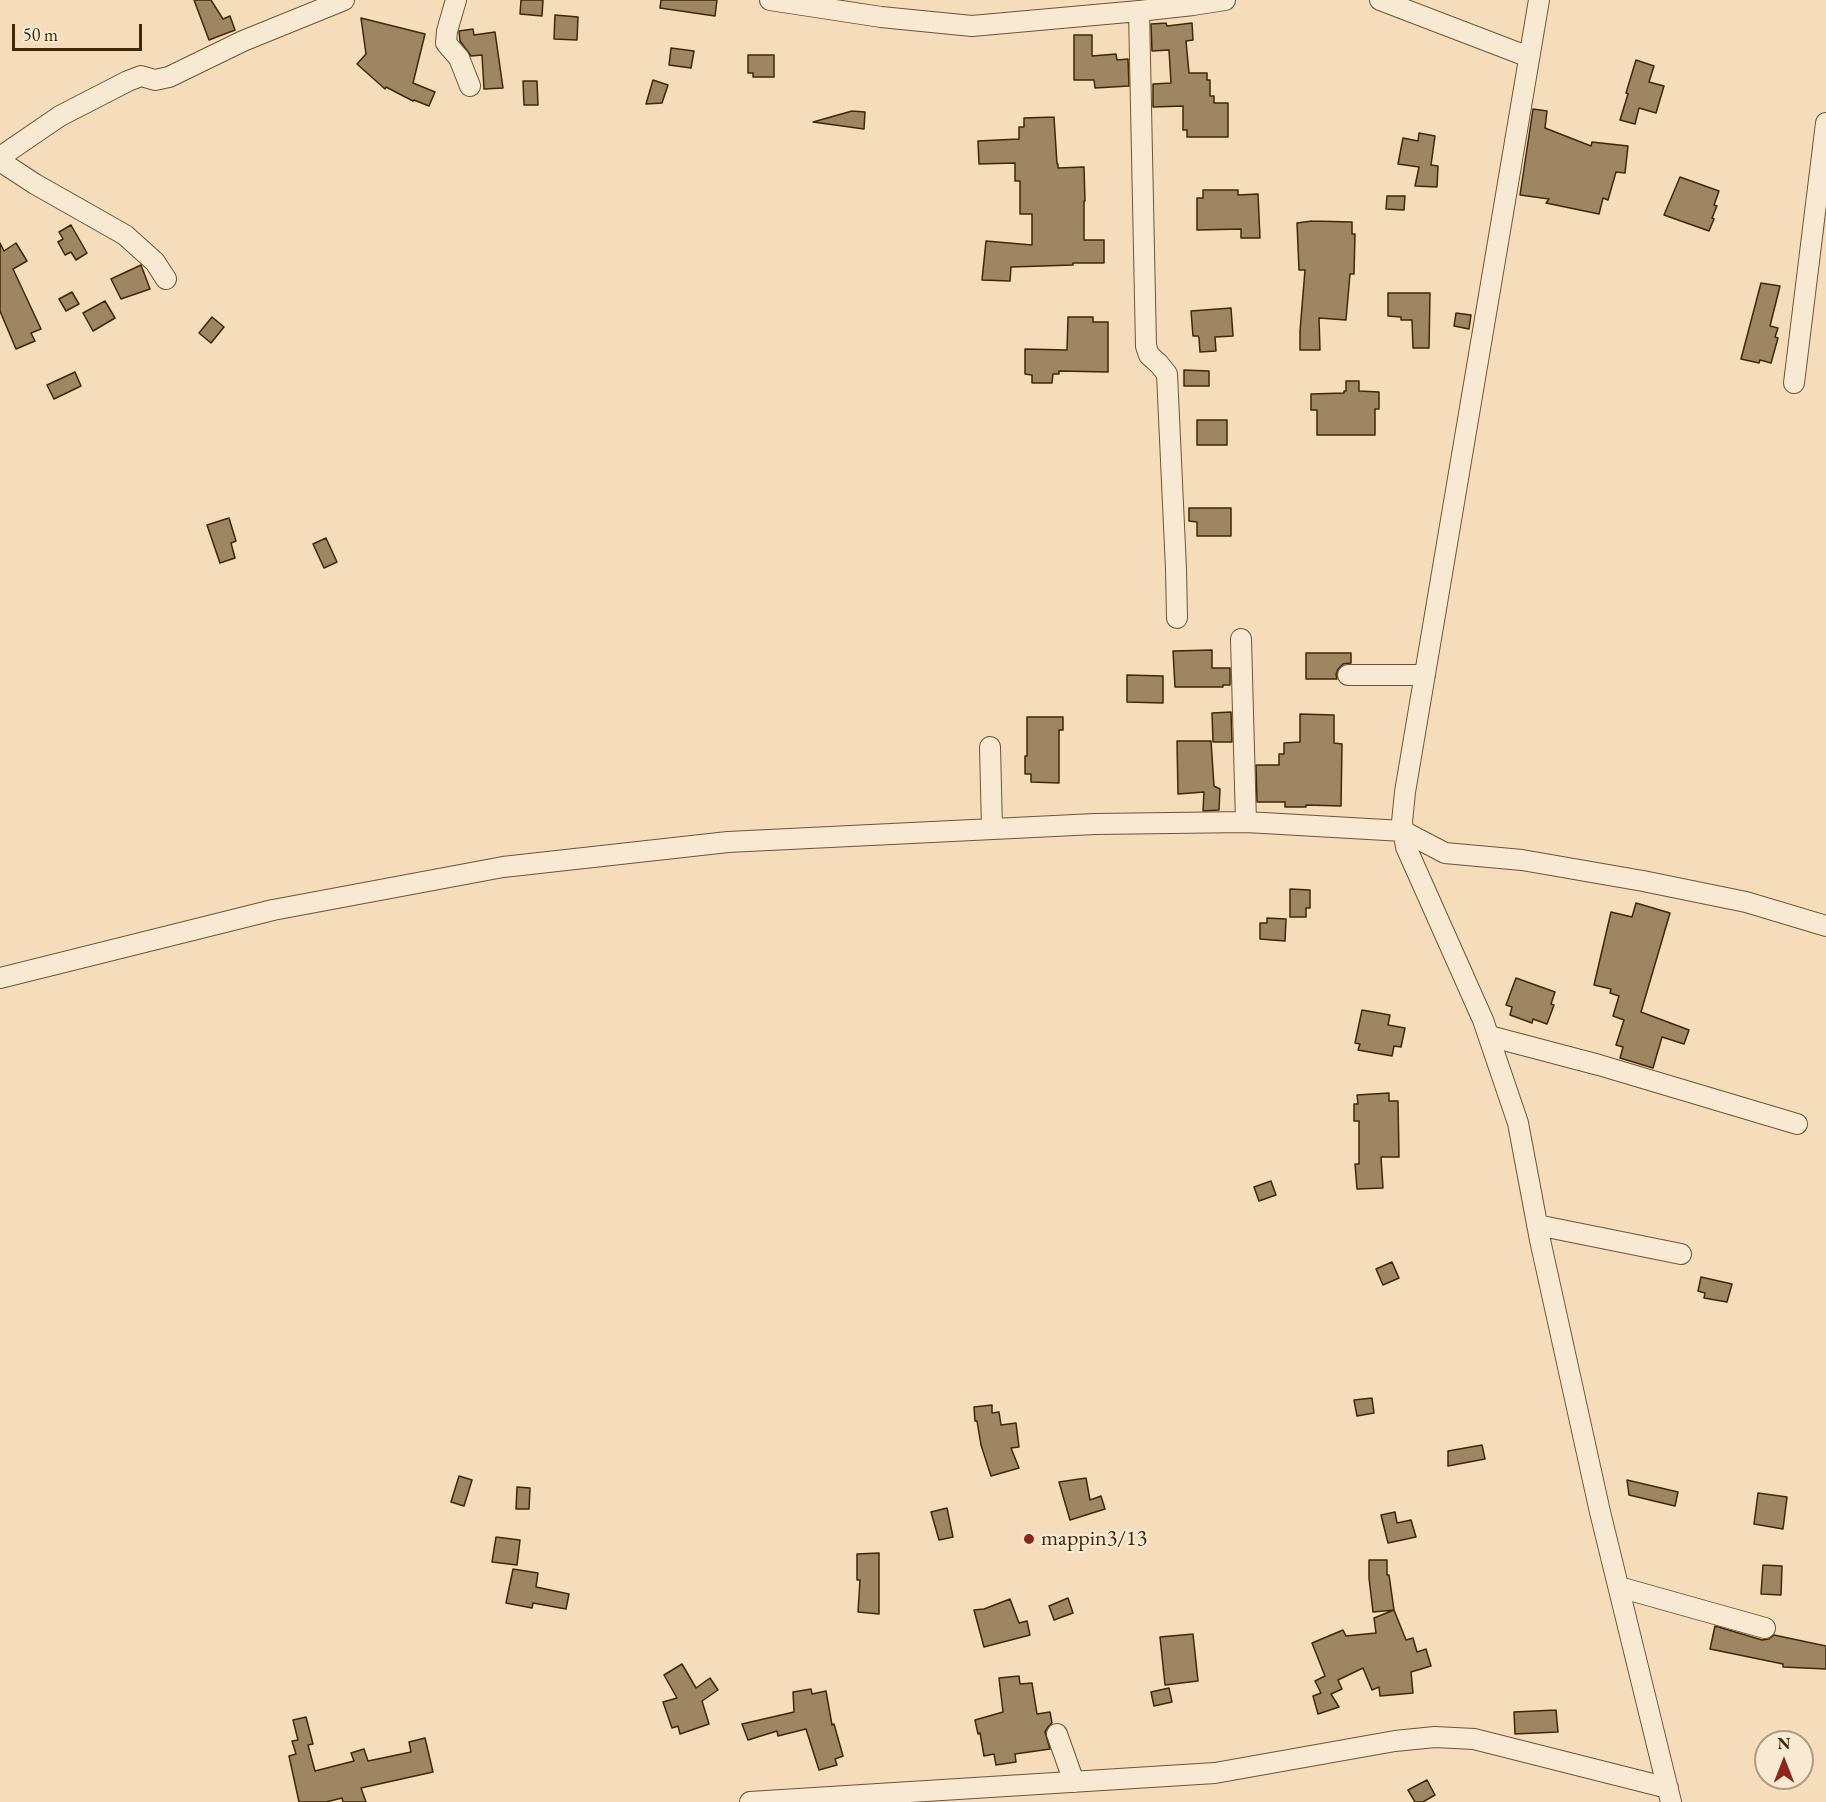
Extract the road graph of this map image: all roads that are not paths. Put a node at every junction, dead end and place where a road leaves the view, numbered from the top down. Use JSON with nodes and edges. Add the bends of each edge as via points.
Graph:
{"nodes":[{"id":1,"x":344,"y":0,"type":"edge"},
{"id":2,"x":456,"y":0,"type":"edge"},
{"id":3,"x":770,"y":0,"type":"edge"},
{"id":4,"x":1225,"y":0,"type":"edge"},
{"id":5,"x":1380,"y":0,"type":"edge"},
{"id":6,"x":1539,"y":0,"type":"edge"},
{"id":7,"x":1139,"y":11,"type":"junction"},
{"id":8,"x":1529,"y":57,"type":"junction"},
{"id":9,"x":471,"y":86,"type":"dead end"},
{"id":10,"x":1826,"y":123,"type":"edge"},
{"id":11,"x":0,"y":159,"type":"edge"},
{"id":12,"x":166,"y":279,"type":"dead end"},
{"id":13,"x":1794,"y":383,"type":"dead end"},
{"id":14,"x":1177,"y":618,"type":"dead end"},
{"id":15,"x":1241,"y":639,"type":"dead end"},
{"id":16,"x":1348,"y":675,"type":"dead end"},
{"id":17,"x":1425,"y":675,"type":"junction"},
{"id":18,"x":990,"y":747,"type":"dead end"},
{"id":19,"x":1246,"y":822,"type":"junction"},
{"id":20,"x":992,"y":829,"type":"junction"},
{"id":21,"x":1403,"y":831,"type":"junction"},
{"id":22,"x":1826,"y":926,"type":"edge"},
{"id":23,"x":0,"y":978,"type":"edge"},
{"id":24,"x":1489,"y":1036,"type":"junction"},
{"id":25,"x":1797,"y":1124,"type":"dead end"},
{"id":26,"x":1537,"y":1225,"type":"junction"},
{"id":27,"x":1681,"y":1254,"type":"dead end"},
{"id":28,"x":1619,"y":1587,"type":"junction"},
{"id":29,"x":1765,"y":1628,"type":"dead end"},
{"id":30,"x":1057,"y":1734,"type":"dead end"},
{"id":31,"x":1074,"y":1782,"type":"junction"},
{"id":32,"x":1670,"y":1795,"type":"edge"},
{"id":33,"x":750,"y":1802,"type":"edge"}],
"edges":[{"from":1,"to":11,"type":"street","via":[[243,41],[169,77],[155,80],[141,76],[128,81],[60,116]]},
{"from":2,"to":9,"type":"street","via":[[446,43],[459,58]]},
{"from":3,"to":7,"type":"street","via":[[972,26]]},
{"from":4,"to":7,"type":"street"},
{"from":5,"to":8,"type":"street"},
{"from":6,"to":8,"type":"street"},
{"from":7,"to":14,"type":"street","via":[[1146,346],[1167,374]]},
{"from":8,"to":17,"type":"street"},
{"from":10,"to":13,"type":"street"},
{"from":11,"to":12,"type":"street","via":[[35,184],[126,235],[155,262]]},
{"from":15,"to":19,"type":"street"},
{"from":16,"to":17,"type":"street"},
{"from":17,"to":21,"type":"street","via":[[1405,792]]},
{"from":18,"to":20,"type":"street"},
{"from":19,"to":20,"type":"street"},
{"from":19,"to":21,"type":"street"},
{"from":20,"to":23,"type":"street","via":[[728,842],[502,867],[273,910]]},
{"from":21,"to":22,"type":"street","via":[[1445,853],[1522,860],[1643,881],[1746,902]]},
{"from":21,"to":24,"type":"street","via":[[1406,847]]},
{"from":24,"to":25,"type":"street"},
{"from":24,"to":26,"type":"street","via":[[1518,1123]]},
{"from":26,"to":27,"type":"street"},
{"from":26,"to":28,"type":"street"},
{"from":28,"to":29,"type":"street"},
{"from":28,"to":32,"type":"street"},
{"from":30,"to":31,"type":"street"},
{"from":31,"to":32,"type":"street","via":[[1215,1773],[1435,1737],[1473,1739]]},
{"from":31,"to":33,"type":"street"}]}
